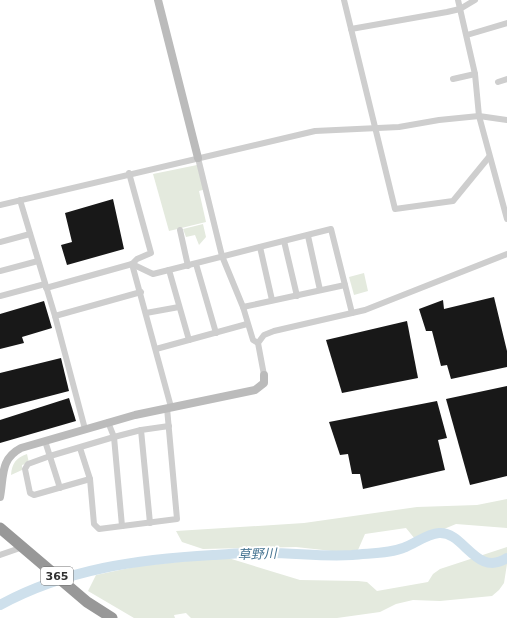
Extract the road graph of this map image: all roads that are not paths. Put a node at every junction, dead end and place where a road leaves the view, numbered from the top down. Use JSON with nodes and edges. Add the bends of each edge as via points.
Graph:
{"nodes":[{"id":1,"x":158,"y":0,"type":"edge"},
{"id":2,"x":344,"y":0,"type":"edge"},
{"id":3,"x":458,"y":0,"type":"edge"},
{"id":4,"x":475,"y":0,"type":"edge"},
{"id":5,"x":460,"y":9,"type":"junction"},
{"id":6,"x":507,"y":23,"type":"edge"},
{"id":7,"x":351,"y":29,"type":"junction"},
{"id":8,"x":467,"y":35,"type":"junction"},
{"id":9,"x":474,"y":74,"type":"junction"},
{"id":10,"x":453,"y":79,"type":"dead end"},
{"id":11,"x":507,"y":79,"type":"edge"},
{"id":12,"x":498,"y":82,"type":"dead end"},
{"id":13,"x":479,"y":116,"type":"junction"},
{"id":14,"x":507,"y":120,"type":"edge"},
{"id":15,"x":374,"y":127,"type":"junction"},
{"id":16,"x":489,"y":157,"type":"junction"},
{"id":17,"x":198,"y":158,"type":"junction"},
{"id":18,"x":129,"y":173,"type":"junction"},
{"id":19,"x":20,"y":200,"type":"junction"},
{"id":20,"x":0,"y":205,"type":"edge"},
{"id":21,"x":507,"y":220,"type":"edge"},
{"id":22,"x":180,"y":230,"type":"dead end"},
{"id":23,"x":30,"y":234,"type":"junction"},
{"id":24,"x":308,"y":236,"type":"junction"},
{"id":25,"x":284,"y":241,"type":"junction"},
{"id":26,"x":0,"y":242,"type":"edge"},
{"id":27,"x":260,"y":247,"type":"junction"},
{"id":28,"x":507,"y":254,"type":"edge"},
{"id":29,"x":222,"y":256,"type":"junction"},
{"id":30,"x":38,"y":261,"type":"junction"},
{"id":31,"x":132,"y":264,"type":"junction"},
{"id":32,"x":196,"y":264,"type":"junction"},
{"id":33,"x":188,"y":266,"type":"junction"},
{"id":34,"x":169,"y":270,"type":"junction"},
{"id":35,"x":0,"y":271,"type":"edge"},
{"id":36,"x":345,"y":285,"type":"junction"},
{"id":37,"x":46,"y":286,"type":"junction"},
{"id":38,"x":320,"y":290,"type":"junction"},
{"id":39,"x":141,"y":292,"type":"junction"},
{"id":40,"x":0,"y":296,"type":"edge"},
{"id":41,"x":297,"y":296,"type":"junction"},
{"id":42,"x":272,"y":300,"type":"junction"},
{"id":43,"x":179,"y":306,"type":"junction"},
{"id":44,"x":243,"y":307,"type":"junction"},
{"id":45,"x":146,"y":313,"type":"junction"},
{"id":46,"x":352,"y":313,"type":"junction"},
{"id":47,"x":55,"y":316,"type":"junction"},
{"id":48,"x":248,"y":324,"type":"junction"},
{"id":49,"x":216,"y":333,"type":"junction"},
{"id":50,"x":189,"y":340,"type":"junction"},
{"id":51,"x":258,"y":343,"type":"junction"},
{"id":52,"x":156,"y":349,"type":"junction"},
{"id":53,"x":264,"y":375,"type":"joint"},
{"id":54,"x":169,"y":407,"type":"junction"},
{"id":55,"x":108,"y":422,"type":"junction"},
{"id":56,"x":169,"y":426,"type":"junction"},
{"id":57,"x":85,"y":429,"type":"junction"},
{"id":58,"x":142,"y":430,"type":"junction"},
{"id":59,"x":114,"y":437,"type":"junction"},
{"id":60,"x":45,"y":441,"type":"junction"},
{"id":61,"x":80,"y":448,"type":"junction"},
{"id":62,"x":50,"y":456,"type":"junction"},
{"id":63,"x":90,"y":479,"type":"junction"},
{"id":64,"x":60,"y":488,"type":"junction"},
{"id":65,"x":0,"y":497,"type":"edge"},
{"id":66,"x":150,"y":523,"type":"junction"},
{"id":67,"x":122,"y":526,"type":"junction"},
{"id":68,"x":0,"y":528,"type":"edge"},
{"id":69,"x":25,"y":549,"type":"junction"},
{"id":70,"x":0,"y":555,"type":"edge"},
{"id":71,"x":112,"y":618,"type":"edge"}],
"edges":[{"from":1,"to":17,"type":"street"},
{"from":2,"to":7,"type":"street"},
{"from":3,"to":5,"type":"street"},
{"from":4,"to":5,"type":"street"},
{"from":5,"to":7,"type":"street"},
{"from":5,"to":8,"type":"street"},
{"from":6,"to":8,"type":"street"},
{"from":7,"to":15,"type":"street"},
{"from":8,"to":9,"type":"street"},
{"from":9,"to":10,"type":"street"},
{"from":9,"to":13,"type":"street"},
{"from":11,"to":12,"type":"street"},
{"from":13,"to":14,"type":"street"},
{"from":13,"to":15,"type":"street","via":[[399,127]]},
{"from":13,"to":16,"type":"street"},
{"from":15,"to":16,"type":"street","via":[[395,209],[453,201]]},
{"from":15,"to":17,"type":"street","via":[[315,131]]},
{"from":16,"to":21,"type":"street"},
{"from":17,"to":18,"type":"street"},
{"from":17,"to":29,"type":"street"},
{"from":18,"to":19,"type":"street"},
{"from":18,"to":31,"type":"street","via":[[151,254],[137,259]]},
{"from":19,"to":20,"type":"street"},
{"from":19,"to":23,"type":"street"},
{"from":22,"to":33,"type":"street"},
{"from":23,"to":26,"type":"street"},
{"from":23,"to":30,"type":"street"},
{"from":24,"to":25,"type":"street"},
{"from":24,"to":36,"type":"street","via":[[331,229]]},
{"from":24,"to":38,"type":"street"},
{"from":25,"to":27,"type":"street"},
{"from":25,"to":41,"type":"street"},
{"from":27,"to":29,"type":"street"},
{"from":27,"to":42,"type":"street"},
{"from":28,"to":46,"type":"street"},
{"from":29,"to":32,"type":"street"},
{"from":29,"to":44,"type":"street"},
{"from":30,"to":35,"type":"street"},
{"from":30,"to":37,"type":"street"},
{"from":31,"to":34,"type":"street","via":[[153,274]]},
{"from":31,"to":37,"type":"street"},
{"from":31,"to":39,"type":"street"},
{"from":32,"to":33,"type":"street"},
{"from":32,"to":49,"type":"street"},
{"from":33,"to":34,"type":"street"},
{"from":34,"to":43,"type":"street"},
{"from":36,"to":38,"type":"street"},
{"from":36,"to":46,"type":"street"},
{"from":37,"to":40,"type":"street"},
{"from":37,"to":47,"type":"street"},
{"from":38,"to":41,"type":"street"},
{"from":39,"to":45,"type":"street"},
{"from":39,"to":47,"type":"street"},
{"from":41,"to":42,"type":"street"},
{"from":42,"to":44,"type":"street"},
{"from":43,"to":45,"type":"street"},
{"from":43,"to":50,"type":"street"},
{"from":44,"to":48,"type":"street"},
{"from":45,"to":52,"type":"street"},
{"from":46,"to":51,"type":"street","via":[[274,331],[264,335]]},
{"from":47,"to":57,"type":"street"},
{"from":48,"to":49,"type":"street"},
{"from":48,"to":51,"type":"street","via":[[252,340]]},
{"from":49,"to":50,"type":"street"},
{"from":50,"to":52,"type":"street"},
{"from":51,"to":53,"type":"street"},
{"from":52,"to":54,"type":"street"},
{"from":53,"to":54,"type":"street","via":[[264,383],[255,390]]},
{"from":54,"to":55,"type":"street"},
{"from":54,"to":56,"type":"street"},
{"from":55,"to":57,"type":"street"},
{"from":55,"to":59,"type":"street"},
{"from":56,"to":58,"type":"street"},
{"from":56,"to":66,"type":"street","via":[[177,519]]},
{"from":57,"to":60,"type":"street"},
{"from":58,"to":59,"type":"street"},
{"from":58,"to":66,"type":"street"},
{"from":59,"to":61,"type":"street"},
{"from":59,"to":67,"type":"street"},
{"from":60,"to":62,"type":"street"},
{"from":60,"to":65,"type":"street","via":[[21,448],[8,458],[4,467]]},
{"from":61,"to":62,"type":"street"},
{"from":61,"to":63,"type":"street"},
{"from":62,"to":64,"type":"street"},
{"from":62,"to":64,"type":"street","via":[[28,464],[25,469],[30,493],[34,495]]},
{"from":63,"to":64,"type":"street"},
{"from":63,"to":67,"type":"street","via":[[94,524],[99,529]]},
{"from":66,"to":67,"type":"street"},
{"from":68,"to":69,"type":"highway","number":"365"},
{"from":69,"to":70,"type":"street"},
{"from":69,"to":71,"type":"highway","number":"365","via":[[87,602]]}]}
